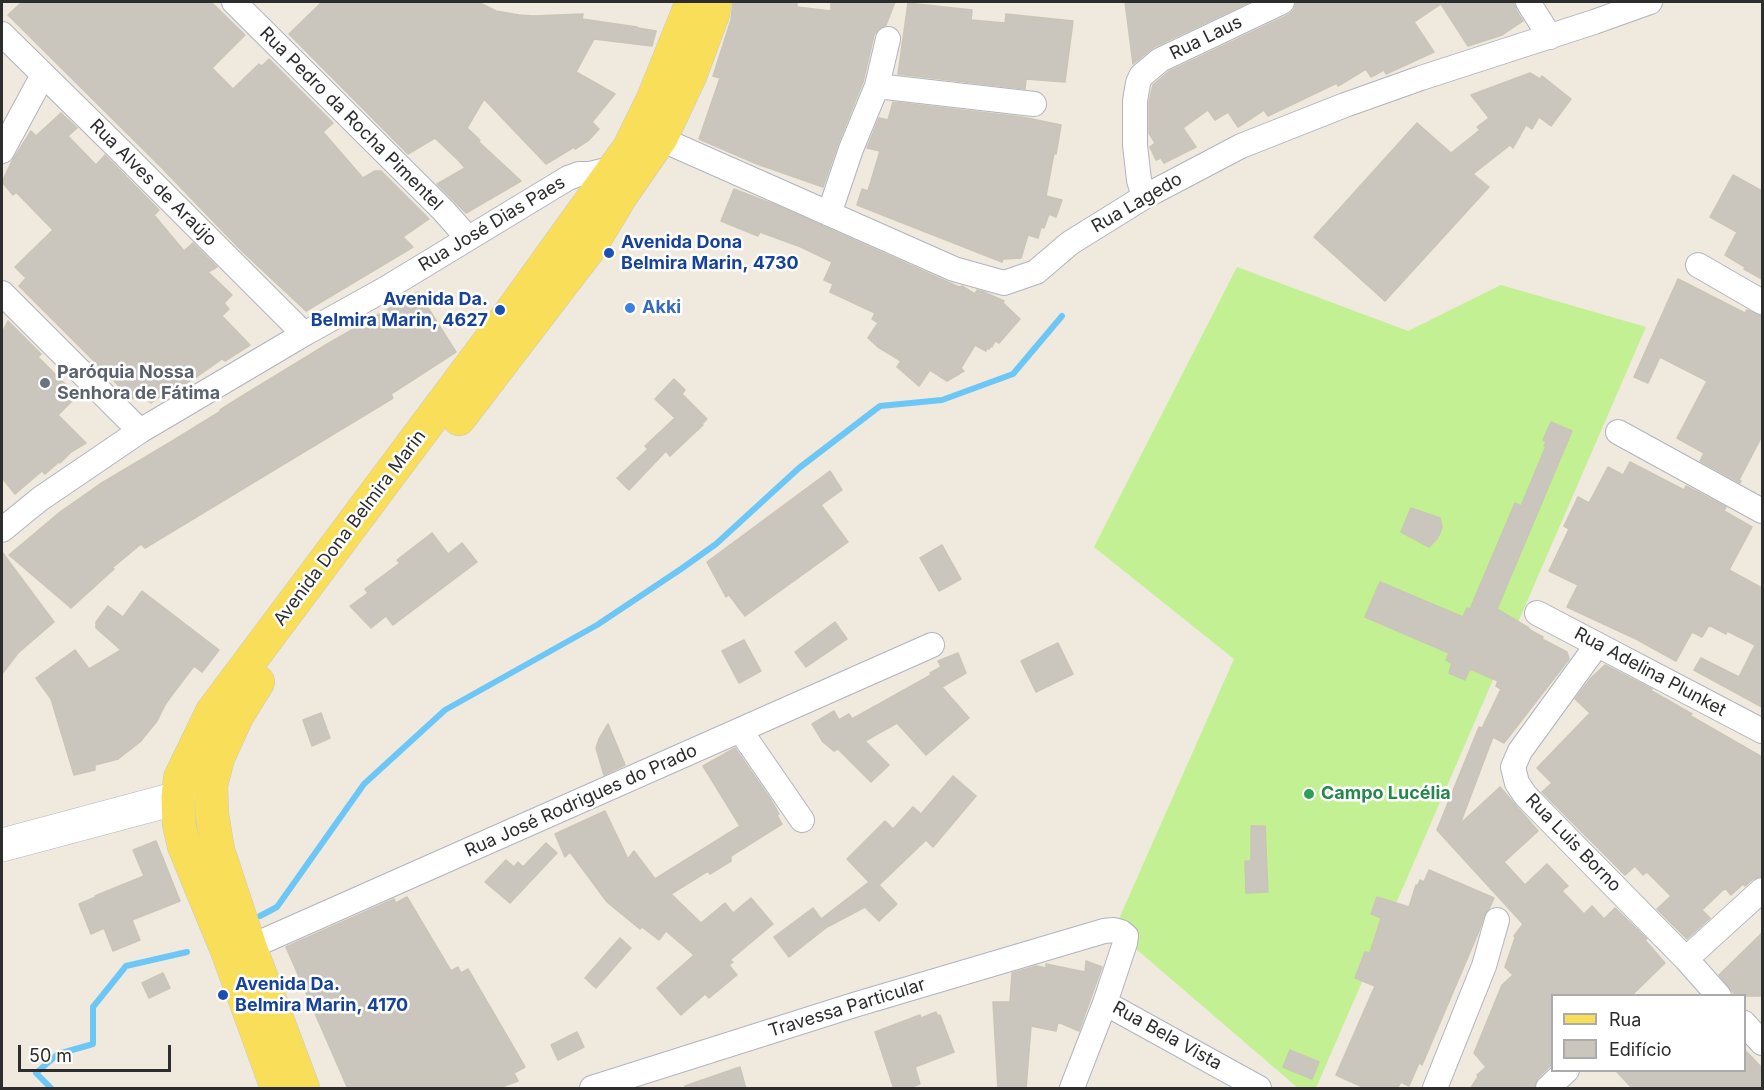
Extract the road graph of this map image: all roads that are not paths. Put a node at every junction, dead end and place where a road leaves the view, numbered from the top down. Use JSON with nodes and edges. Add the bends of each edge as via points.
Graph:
{"nodes":[{"id":1,"x":234,"y":2,"type":"edge"},
{"id":2,"x":692,"y":2,"type":"edge"},
{"id":3,"x":715,"y":2,"type":"edge"},
{"id":4,"x":1282,"y":2,"type":"edge"},
{"id":5,"x":1528,"y":2,"type":"edge"},
{"id":6,"x":1650,"y":2,"type":"edge"},
{"id":7,"x":2,"y":34,"type":"edge"},
{"id":8,"x":1550,"y":37,"type":"junction"},
{"id":9,"x":888,"y":39,"type":"dead end"},
{"id":10,"x":43,"y":75,"type":"junction"},
{"id":11,"x":877,"y":86,"type":"junction"},
{"id":12,"x":1034,"y":104,"type":"dead end"},
{"id":13,"x":650,"y":133,"type":"junction"},
{"id":14,"x":2,"y":151,"type":"edge"},
{"id":15,"x":608,"y":180,"type":"junction"},
{"id":16,"x":1143,"y":196,"type":"junction"},
{"id":17,"x":829,"y":214,"type":"junction"},
{"id":18,"x":467,"y":237,"type":"junction"},
{"id":19,"x":1698,"y":265,"type":"dead end"},
{"id":20,"x":2,"y":293,"type":"edge"},
{"id":21,"x":1762,"y":302,"type":"edge"},
{"id":22,"x":304,"y":334,"type":"junction"},
{"id":23,"x":140,"y":431,"type":"junction"},
{"id":24,"x":1618,"y":432,"type":"dead end"},
{"id":25,"x":1762,"y":511,"type":"edge"},
{"id":26,"x":2,"y":531,"type":"edge"},
{"id":27,"x":1537,"y":613,"type":"dead end"},
{"id":28,"x":933,"y":645,"type":"dead end"},
{"id":29,"x":1597,"y":645,"type":"junction"},
{"id":30,"x":740,"y":730,"type":"junction"},
{"id":31,"x":1762,"y":731,"type":"edge"},
{"id":32,"x":179,"y":811,"type":"junction"},
{"id":33,"x":802,"y":820,"type":"dead end"},
{"id":34,"x":2,"y":845,"type":"edge"},
{"id":35,"x":218,"y":850,"type":"junction"},
{"id":36,"x":1762,"y":890,"type":"edge"},
{"id":37,"x":1497,"y":920,"type":"dead end"},
{"id":38,"x":239,"y":950,"type":"junction"},
{"id":39,"x":1686,"y":959,"type":"junction"},
{"id":40,"x":1717,"y":994,"type":"edge"},
{"id":41,"x":1106,"y":1003,"type":"junction"},
{"id":42,"x":1746,"y":1025,"type":"edge"},
{"id":43,"x":1762,"y":1043,"type":"edge"},
{"id":44,"x":1566,"y":1072,"type":"edge"},
{"id":45,"x":277,"y":1089,"type":"edge"},
{"id":46,"x":303,"y":1089,"type":"edge"},
{"id":47,"x":592,"y":1089,"type":"edge"},
{"id":48,"x":1072,"y":1089,"type":"edge"},
{"id":49,"x":1259,"y":1089,"type":"edge"},
{"id":50,"x":1435,"y":1089,"type":"edge"},
{"id":51,"x":1548,"y":1089,"type":"edge"}],
"edges":[{"from":1,"to":18,"type":"street","name":"Rua Pedro da Rocha Pimentel"},
{"from":2,"to":13,"type":"main road","name":"Avenida Dona Belmira Marin","via":[[654,99]]},
{"from":3,"to":13,"type":"main road","name":"Avenida Dona Belmira Marin","via":[[690,76]]},
{"from":4,"to":16,"type":"street","name":"Rua Laus","via":[[1160,60],[1141,76],[1135,101],[1135,146]]},
{"from":5,"to":8,"type":"street"},
{"from":6,"to":8,"type":"street","name":"Rua Lagedo"},
{"from":7,"to":10,"type":"street","name":"Rua Alves de Araújo"},
{"from":8,"to":16,"type":"street","name":"Rua Lagedo","via":[[1318,115],[1241,146]]},
{"from":9,"to":11,"type":"street"},
{"from":10,"to":14,"type":"street"},
{"from":10,"to":22,"type":"street","name":"Rua Alves de Araújo"},
{"from":11,"to":12,"type":"street"},
{"from":11,"to":17,"type":"street"},
{"from":13,"to":15,"type":"main road","name":"Avenida Dona Belmira Marin"},
{"from":13,"to":17,"type":"street","name":"Rua Lagedo"},
{"from":15,"to":18,"type":"street","name":"Rua José Dias Paes","via":[[579,174],[568,178]]},
{"from":15,"to":32,"type":"main road","name":"Avenida Dona Belmira Marin","via":[[212,712],[180,778]]},
{"from":15,"to":35,"type":"main road","name":"Avenida Dona Belmira Marin","via":[[589,249],[268,667],[243,706],[218,758],[211,785]]},
{"from":16,"to":17,"type":"street","name":"Rua Lagedo","via":[[1070,243],[1036,272],[1004,283],[954,269]]},
{"from":18,"to":22,"type":"street","name":"Rua José Dias Paes"},
{"from":19,"to":21,"type":"street"},
{"from":20,"to":23,"type":"street"},
{"from":22,"to":23,"type":"street","name":"Rua José Dias Paes"},
{"from":23,"to":26,"type":"street","name":"Rua José Dias Paes","via":[[40,499]]},
{"from":24,"to":25,"type":"street"},
{"from":27,"to":29,"type":"street","name":"Rua Adelina Plunket"},
{"from":28,"to":30,"type":"street","name":"Rua José Rodrigues do Prado"},
{"from":29,"to":31,"type":"street","name":"Rua Adelina Plunket"},
{"from":29,"to":39,"type":"street","name":"Rua Luis Borno","via":[[1520,751],[1513,767],[1517,783]]},
{"from":30,"to":33,"type":"street"},
{"from":30,"to":38,"type":"street","name":"Rua José Rodrigues do Prado"},
{"from":32,"to":34,"type":"main road","via":[[130,811]]},
{"from":32,"to":35,"type":"main road","via":[[193,809]]},
{"from":32,"to":38,"type":"main road","name":"Avenida Dona Belmira Marin","via":[[183,846]]},
{"from":35,"to":38,"type":"main road","name":"Avenida Dona Belmira Marin"},
{"from":36,"to":39,"type":"street"},
{"from":37,"to":50,"type":"street","via":[[1484,966]]},
{"from":38,"to":45,"type":"main road","name":"Avenida Dona Belmira Marin"},
{"from":38,"to":46,"type":"main road","name":"Avenida Dona Belmira Marin"},
{"from":39,"to":40,"type":"street","name":"Rua Luis Borno"},
{"from":41,"to":47,"type":"street","name":"Travessa Particular","via":[[1125,943],[1125,936],[1114,930],[854,1005]]},
{"from":41,"to":48,"type":"street"},
{"from":41,"to":49,"type":"street","name":"Rua Bela Vista"},
{"from":42,"to":43,"type":"street"},
{"from":44,"to":51,"type":"street"}]}
